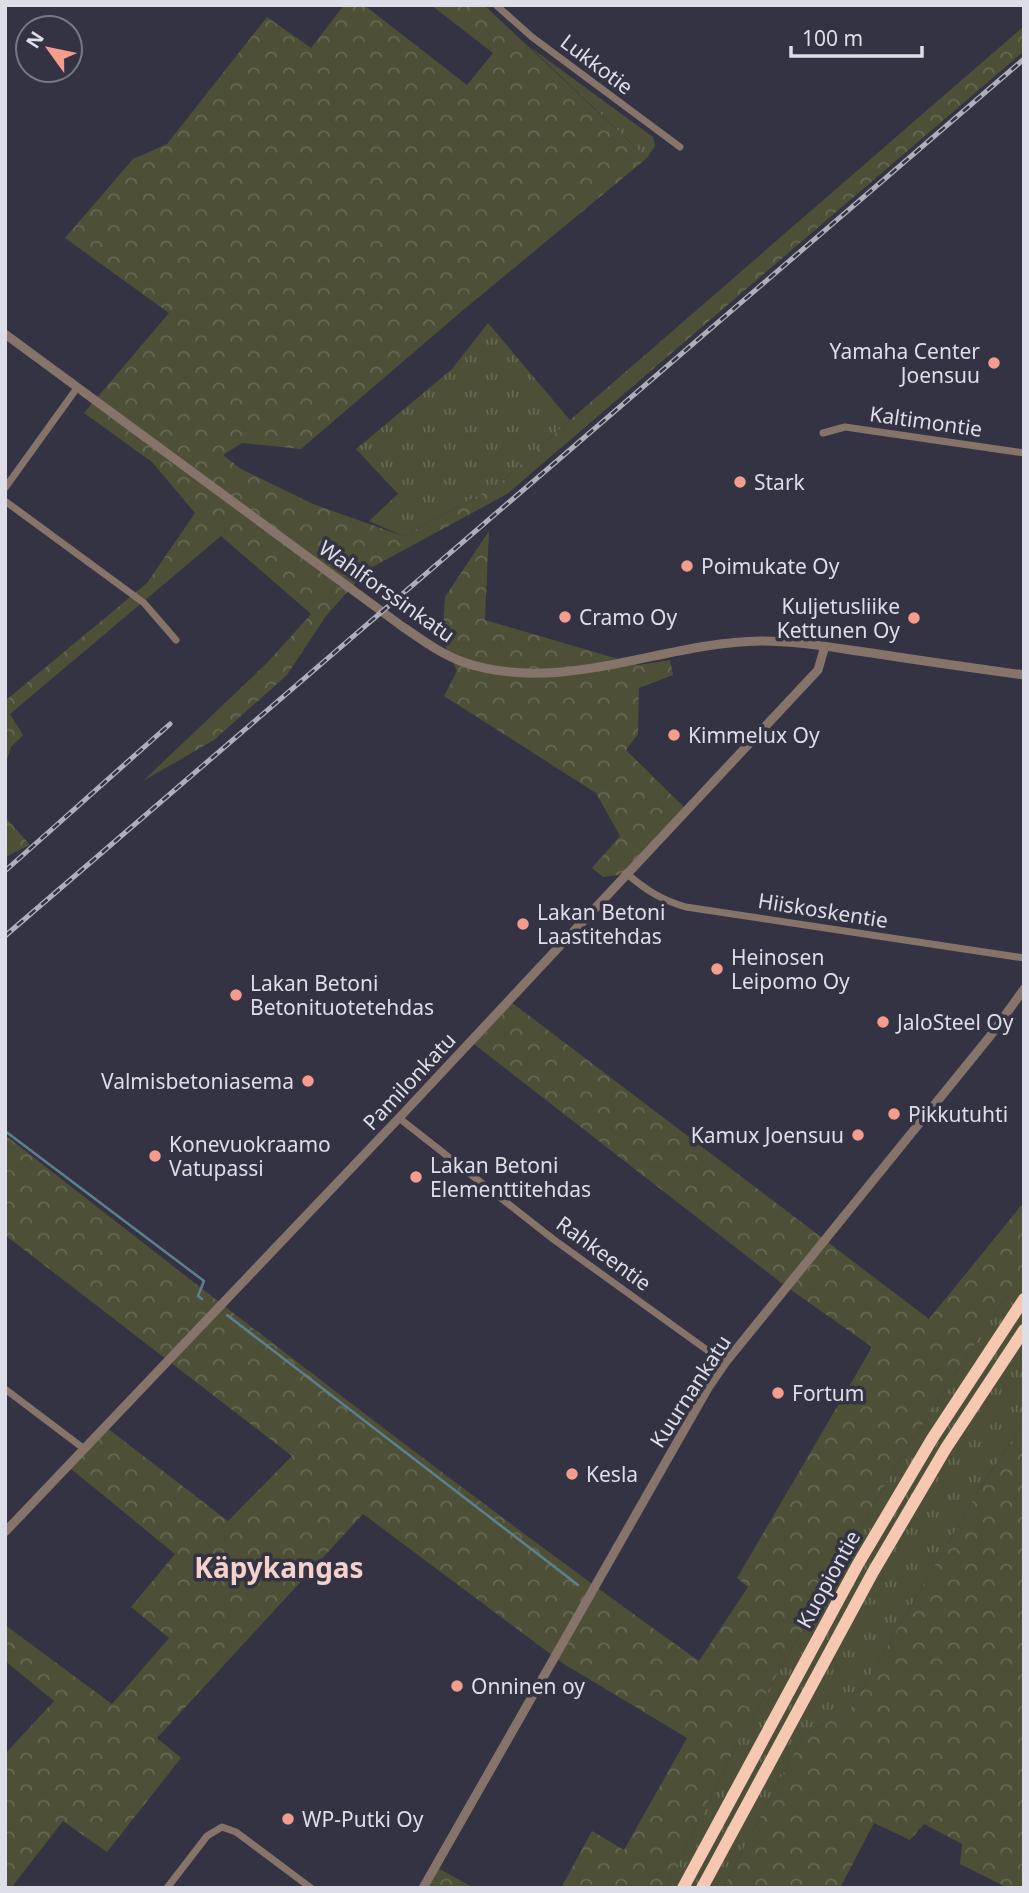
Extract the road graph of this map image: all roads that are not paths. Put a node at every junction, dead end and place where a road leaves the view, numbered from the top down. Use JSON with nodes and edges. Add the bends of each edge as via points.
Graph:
{"nodes":[{"id":1,"x":496,"y":5,"type":"edge"},
{"id":2,"x":680,"y":147,"type":"dead end"},
{"id":3,"x":5,"y":334,"type":"edge"},
{"id":4,"x":77,"y":388,"type":"junction"},
{"id":5,"x":823,"y":433,"type":"dead end"},
{"id":6,"x":1024,"y":453,"type":"edge"},
{"id":7,"x":5,"y":488,"type":"edge"},
{"id":8,"x":5,"y":501,"type":"edge"},
{"id":9,"x":176,"y":640,"type":"dead end"},
{"id":10,"x":825,"y":646,"type":"junction"},
{"id":11,"x":1024,"y":676,"type":"edge"},
{"id":12,"x":626,"y":873,"type":"junction"},
{"id":13,"x":1024,"y":958,"type":"edge"},
{"id":14,"x":1024,"y":989,"type":"edge"},
{"id":15,"x":399,"y":1118,"type":"junction"},
{"id":16,"x":1024,"y":1299,"type":"edge"},
{"id":17,"x":1022,"y":1332,"type":"edge"},
{"id":18,"x":724,"y":1363,"type":"junction"},
{"id":19,"x":5,"y":1389,"type":"edge"},
{"id":20,"x":83,"y":1448,"type":"junction"},
{"id":21,"x":5,"y":1532,"type":"edge"},
{"id":22,"x":167,"y":1888,"type":"edge"},
{"id":23,"x":311,"y":1888,"type":"edge"},
{"id":24,"x":422,"y":1888,"type":"edge"},
{"id":25,"x":683,"y":1888,"type":"edge"},
{"id":26,"x":702,"y":1888,"type":"edge"}],
"edges":[{"from":1,"to":2,"type":"street","name":"Lukkotie"},
{"from":3,"to":4,"type":"street","name":"Wahlforssinkatu"},
{"from":4,"to":7,"type":"street"},
{"from":4,"to":10,"type":"street","name":"Wahlforssinkatu","via":[[414,635],[461,661],[495,670],[551,673],[734,642]]},
{"from":5,"to":6,"type":"street","name":"Kaltimontie","via":[[845,427]]},
{"from":8,"to":9,"type":"street","via":[[144,603]]},
{"from":10,"to":11,"type":"street","name":"Wahlforssinkatu"},
{"from":10,"to":12,"type":"street","name":"Pamilonkatu","via":[[818,670]]},
{"from":12,"to":13,"type":"street","name":"Hiiskoskentie","via":[[649,893],[686,907]]},
{"from":12,"to":15,"type":"street","name":"Pamilonkatu"},
{"from":14,"to":18,"type":"street","name":"Kuurnankatu"},
{"from":15,"to":18,"type":"street","name":"Rahkeentie","via":[[553,1239]]},
{"from":15,"to":20,"type":"street","name":"Pamilonkatu"},
{"from":16,"to":25,"type":"highway","name":"Kuopiontie","via":[[885,1518]]},
{"from":17,"to":26,"type":"highway","name":"Kuopiontie","via":[[873,1572]]},
{"from":18,"to":24,"type":"street","name":"Kuurnankatu"},
{"from":19,"to":20,"type":"street"},
{"from":20,"to":21,"type":"street","name":"Pamilonkatu"},
{"from":22,"to":23,"type":"street","via":[[207,1836],[222,1827],[236,1832]]}]}
